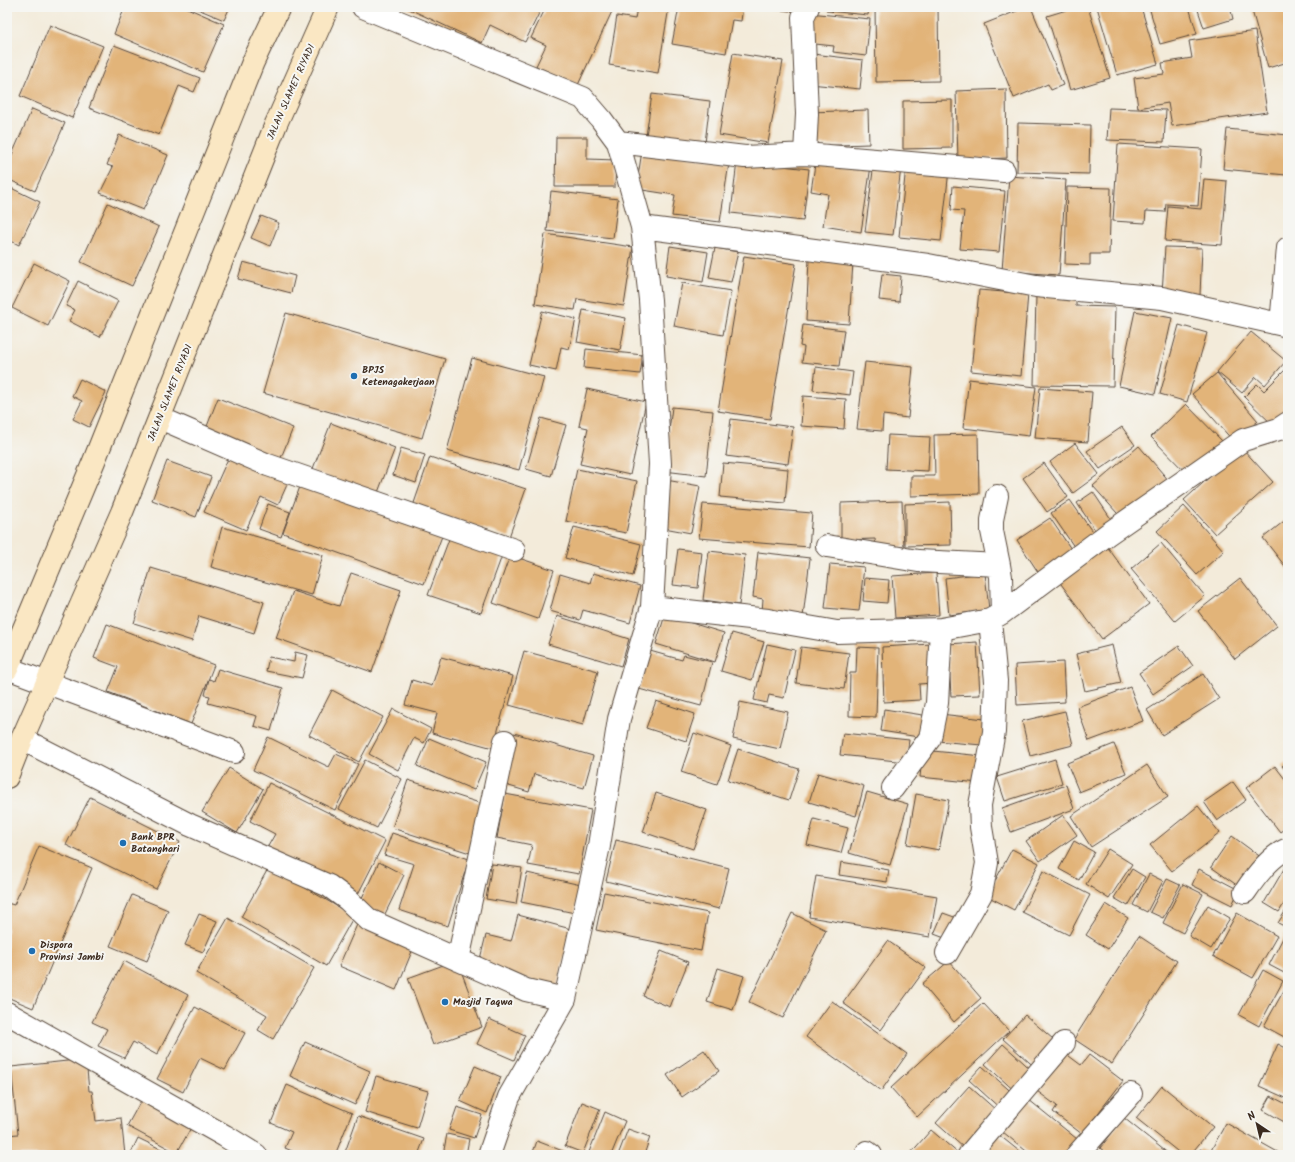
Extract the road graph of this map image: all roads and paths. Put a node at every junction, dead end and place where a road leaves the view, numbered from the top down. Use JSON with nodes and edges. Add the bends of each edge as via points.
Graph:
{"nodes":[{"id":1,"x":280,"y":7,"type":"edge"},
{"id":2,"x":328,"y":7,"type":"edge"},
{"id":3,"x":363,"y":7,"type":"edge"},
{"id":4,"x":808,"y":7,"type":"edge"},
{"id":5,"x":618,"y":142,"type":"junction"},
{"id":6,"x":805,"y":154,"type":"junction"},
{"id":7,"x":1004,"y":171,"type":"dead end"},
{"id":8,"x":642,"y":227,"type":"junction"},
{"id":9,"x":1288,"y":248,"type":"edge"},
{"id":10,"x":1284,"y":325,"type":"edge"},
{"id":11,"x":160,"y":418,"type":"junction"},
{"id":12,"x":1288,"y":423,"type":"edge"},
{"id":13,"x":997,"y":496,"type":"dead end"},
{"id":14,"x":827,"y":546,"type":"dead end"},
{"id":15,"x":514,"y":550,"type":"dead end"},
{"id":16,"x":999,"y":565,"type":"junction"},
{"id":17,"x":652,"y":607,"type":"junction"},
{"id":18,"x":996,"y":616,"type":"junction"},
{"id":19,"x":941,"y":629,"type":"junction"},
{"id":20,"x":7,"y":669,"type":"edge"},
{"id":21,"x":47,"y":683,"type":"junction"},
{"id":22,"x":22,"y":739,"type":"junction"},
{"id":23,"x":505,"y":741,"type":"dead end"},
{"id":24,"x":234,"y":752,"type":"dead end"},
{"id":25,"x":7,"y":777,"type":"edge"},
{"id":26,"x":892,"y":788,"type":"dead end"},
{"id":27,"x":1288,"y":849,"type":"edge"},
{"id":28,"x":1245,"y":892,"type":"dead end"},
{"id":29,"x":947,"y":953,"type":"dead end"},
{"id":30,"x":458,"y":960,"type":"junction"},
{"id":31,"x":565,"y":999,"type":"junction"},
{"id":32,"x":7,"y":1013,"type":"edge"},
{"id":33,"x":1064,"y":1043,"type":"dead end"},
{"id":34,"x":1131,"y":1094,"type":"dead end"},
{"id":35,"x":256,"y":1155,"type":"edge"},
{"id":36,"x":488,"y":1155,"type":"edge"},
{"id":37,"x":969,"y":1155,"type":"edge"},
{"id":38,"x":1077,"y":1155,"type":"edge"}],
"edges":[{"from":1,"to":20,"type":"main road","via":[[253,62],[94,461]]},
{"from":2,"to":11,"type":"main road","name":"JALAN SLAMET RIYADI","via":[[276,124]]},
{"from":3,"to":5,"type":"street","via":[[583,98]]},
{"from":4,"to":6,"type":"street","via":[[803,17]]},
{"from":5,"to":6,"type":"street","via":[[745,156]]},
{"from":5,"to":8,"type":"street"},
{"from":6,"to":7,"type":"street"},
{"from":8,"to":10,"type":"street","via":[[928,266],[1036,286],[1162,298]]},
{"from":8,"to":17,"type":"street","via":[[650,300],[660,464]]},
{"from":9,"to":10,"type":"street"},
{"from":11,"to":15,"type":"street","via":[[268,465]]},
{"from":11,"to":21,"type":"main road","name":"JALAN SLAMET RIYADI"},
{"from":12,"to":18,"type":"street","via":[[1280,429],[1243,440]]},
{"from":13,"to":16,"type":"street","via":[[992,531]]},
{"from":14,"to":16,"type":"street","via":[[918,560]]},
{"from":16,"to":18,"type":"street","via":[[1001,576]]},
{"from":17,"to":19,"type":"street","via":[[768,620],[837,632]]},
{"from":17,"to":31,"type":"street","via":[[619,719],[599,846]]},
{"from":18,"to":19,"type":"street"},
{"from":18,"to":29,"type":"street","via":[[994,732],[980,805],[987,863],[981,894]]},
{"from":19,"to":26,"type":"street","via":[[938,703],[930,738]]},
{"from":20,"to":21,"type":"street"},
{"from":21,"to":22,"type":"main road","name":"JALAN SLAMET RIYADI"},
{"from":21,"to":24,"type":"street"},
{"from":22,"to":25,"type":"main road","name":"JALAN SLAMET RIYADI"},
{"from":22,"to":30,"type":"street","via":[[190,825],[329,886],[369,920]]},
{"from":23,"to":30,"type":"street"},
{"from":27,"to":28,"type":"street","via":[[1280,852],[1256,876]]},
{"from":30,"to":31,"type":"street","via":[[526,990]]},
{"from":31,"to":36,"type":"street","via":[[509,1097]]},
{"from":32,"to":35,"type":"street"},
{"from":33,"to":37,"type":"street"},
{"from":34,"to":38,"type":"street"}]}
